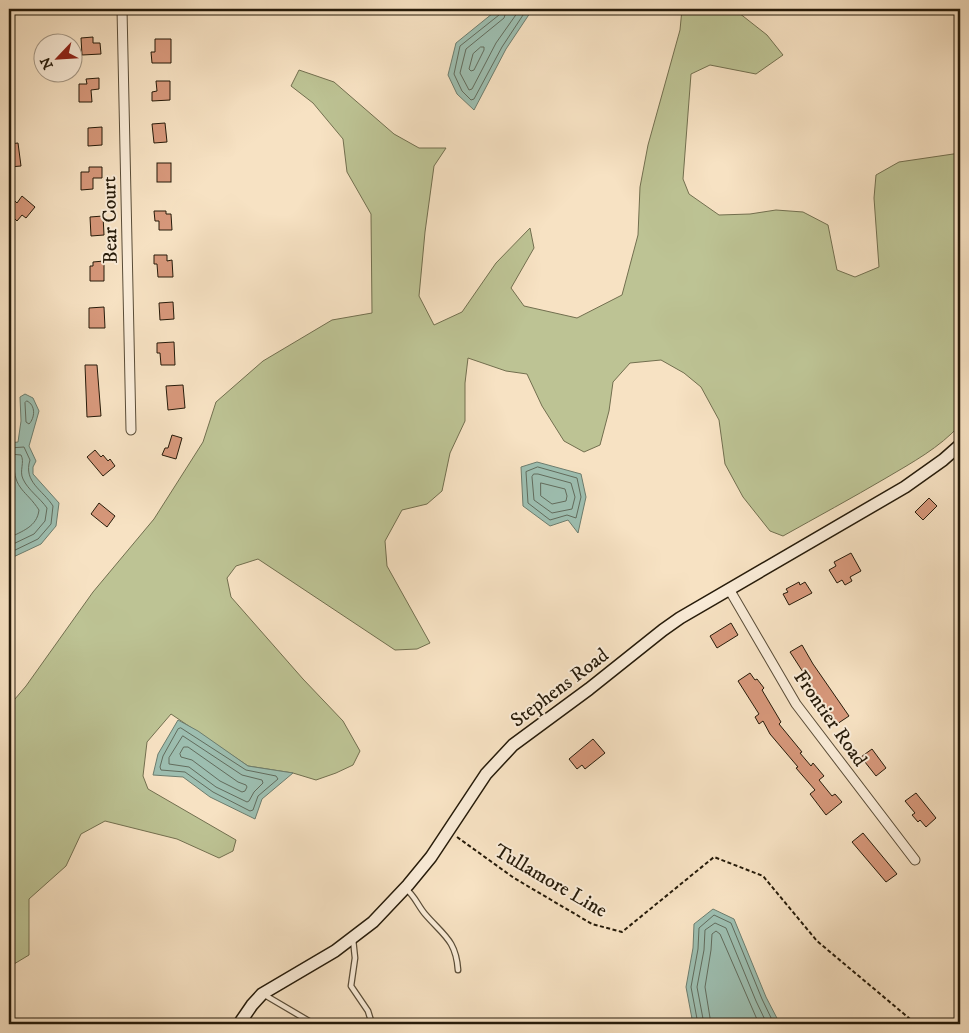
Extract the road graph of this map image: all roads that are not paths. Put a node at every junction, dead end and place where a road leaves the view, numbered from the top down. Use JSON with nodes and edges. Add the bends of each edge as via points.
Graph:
{"nodes":[{"id":1,"x":122,"y":9,"type":"edge"},
{"id":2,"x":131,"y":430,"type":"dead end"},
{"id":3,"x":960,"y":445,"type":"edge"},
{"id":4,"x":729,"y":589,"type":"junction"},
{"id":5,"x":915,"y":860,"type":"dead end"},
{"id":6,"x":405,"y":888,"type":"junction"},
{"id":7,"x":353,"y":937,"type":"junction"},
{"id":8,"x":458,"y":970,"type":"dead end"},
{"id":9,"x":262,"y":994,"type":"junction"},
{"id":10,"x":239,"y":1024,"type":"edge"},
{"id":11,"x":314,"y":1024,"type":"edge"},
{"id":12,"x":372,"y":1024,"type":"edge"}],
"edges":[{"from":1,"to":2,"type":"street","name":"Bear Court"},
{"from":3,"to":4,"type":"main road","name":"Stephens Road","via":[[905,487]]},
{"from":4,"to":5,"type":"street","name":"Frontier Road","via":[[796,704]]},
{"from":4,"to":6,"type":"main road","name":"Stephens Road","via":[[663,630],[589,690],[513,745],[486,774],[449,832]]},
{"from":6,"to":7,"type":"main road","name":"Stephens Road","via":[[373,922]]},
{"from":6,"to":8,"type":"lane","via":[[453,946]]},
{"from":7,"to":9,"type":"main road","name":"Stephens Road"},
{"from":7,"to":12,"type":"lane","via":[[355,958],[351,986],[368,1010]]},
{"from":9,"to":10,"type":"main road","name":"Stephens Road"},
{"from":9,"to":11,"type":"lane"}]}
